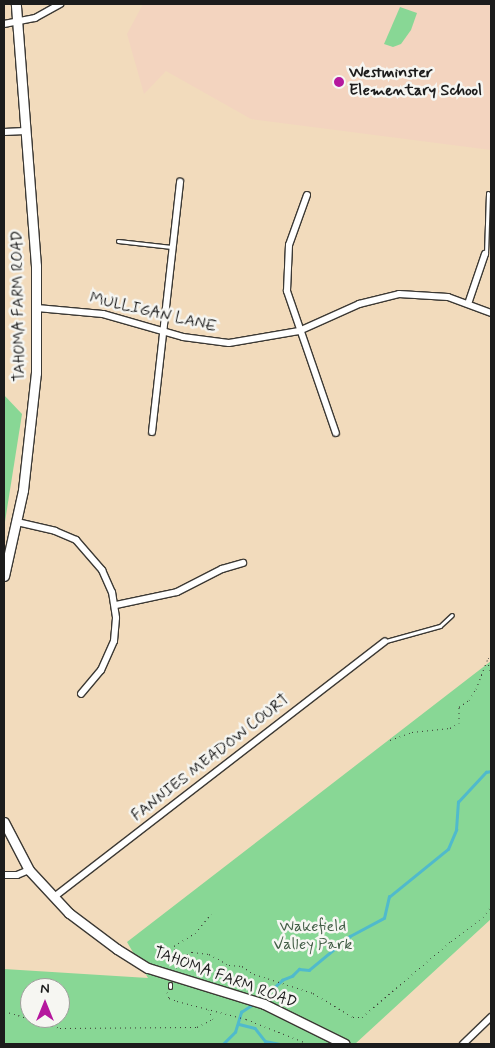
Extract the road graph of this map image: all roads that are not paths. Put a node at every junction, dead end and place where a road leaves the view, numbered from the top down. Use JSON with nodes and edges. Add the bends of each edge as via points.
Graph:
{"nodes":[{"id":1,"x":16,"y":4,"type":"edge"},
{"id":2,"x":60,"y":4,"type":"edge"},
{"id":3,"x":17,"y":23,"type":"junction"},
{"id":4,"x":4,"y":24,"type":"edge"},
{"id":5,"x":25,"y":131,"type":"junction"},
{"id":6,"x":4,"y":132,"type":"edge"},
{"id":7,"x":180,"y":182,"type":"dead end"},
{"id":8,"x":488,"y":194,"type":"dead end"},
{"id":9,"x":307,"y":195,"type":"dead end"},
{"id":10,"x":118,"y":241,"type":"dead end"},
{"id":11,"x":172,"y":247,"type":"junction"},
{"id":12,"x":486,"y":254,"type":"joint"},
{"id":13,"x":468,"y":304,"type":"junction"},
{"id":14,"x":37,"y":308,"type":"junction"},
{"id":15,"x":491,"y":313,"type":"edge"},
{"id":16,"x":162,"y":330,"type":"junction"},
{"id":17,"x":300,"y":331,"type":"junction"},
{"id":18,"x":152,"y":432,"type":"dead end"},
{"id":19,"x":336,"y":433,"type":"dead end"},
{"id":20,"x":17,"y":522,"type":"junction"},
{"id":21,"x":244,"y":563,"type":"dead end"},
{"id":22,"x":4,"y":576,"type":"edge"},
{"id":23,"x":116,"y":605,"type":"junction"},
{"id":24,"x":452,"y":615,"type":"dead end"},
{"id":25,"x":385,"y":641,"type":"joint"},
{"id":26,"x":81,"y":694,"type":"dead end"},
{"id":27,"x":4,"y":822,"type":"edge"},
{"id":28,"x":29,"y":870,"type":"junction"},
{"id":29,"x":4,"y":875,"type":"edge"},
{"id":30,"x":54,"y":897,"type":"junction"},
{"id":31,"x":491,"y":1017,"type":"edge"},
{"id":32,"x":345,"y":1044,"type":"edge"},
{"id":33,"x":463,"y":1044,"type":"edge"}],
"edges":[{"from":1,"to":3,"type":"street","name":"TAHOMA FARM ROAD"},
{"from":2,"to":3,"type":"street","via":[[35,18]]},
{"from":3,"to":4,"type":"street"},
{"from":3,"to":5,"type":"street","name":"TAHOMA FARM ROAD"},
{"from":5,"to":6,"type":"street"},
{"from":5,"to":14,"type":"street","name":"TAHOMA FARM ROAD"},
{"from":7,"to":11,"type":"street"},
{"from":8,"to":12,"type":"lane"},
{"from":9,"to":17,"type":"street","via":[[293,229],[286,264],[288,298]]},
{"from":10,"to":11,"type":"lane"},
{"from":11,"to":16,"type":"street"},
{"from":12,"to":13,"type":"street"},
{"from":13,"to":15,"type":"street","name":"MULLIGAN LANE"},
{"from":13,"to":17,"type":"street","name":"MULLIGAN LANE","via":[[448,297],[399,294],[359,304]]},
{"from":14,"to":16,"type":"street","name":"MULLIGAN LANE","via":[[102,314]]},
{"from":14,"to":20,"type":"street","name":"TAHOMA FARM ROAD","via":[[33,415]]},
{"from":16,"to":17,"type":"street","name":"MULLIGAN LANE","via":[[198,340],[229,343]]},
{"from":16,"to":18,"type":"street"},
{"from":17,"to":19,"type":"street"},
{"from":20,"to":22,"type":"street","name":"TAHOMA FARM ROAD"},
{"from":20,"to":23,"type":"street","via":[[66,535],[84,548],[107,577]]},
{"from":21,"to":23,"type":"street","via":[[222,569],[177,592]]},
{"from":23,"to":26,"type":"street","via":[[116,628],[111,650],[93,682]]},
{"from":24,"to":25,"type":"lane","via":[[440,626]]},
{"from":25,"to":30,"type":"street","name":"FANNIES MEADOW COURT"},
{"from":27,"to":28,"type":"street","name":"TAHOMA FARM ROAD"},
{"from":28,"to":29,"type":"street","via":[[17,875]]},
{"from":28,"to":30,"type":"street","name":"TAHOMA FARM ROAD"},
{"from":30,"to":32,"type":"street","name":"TAHOMA FARM ROAD","via":[[87,928],[148,968],[264,1004]]},
{"from":31,"to":33,"type":"street"}]}
